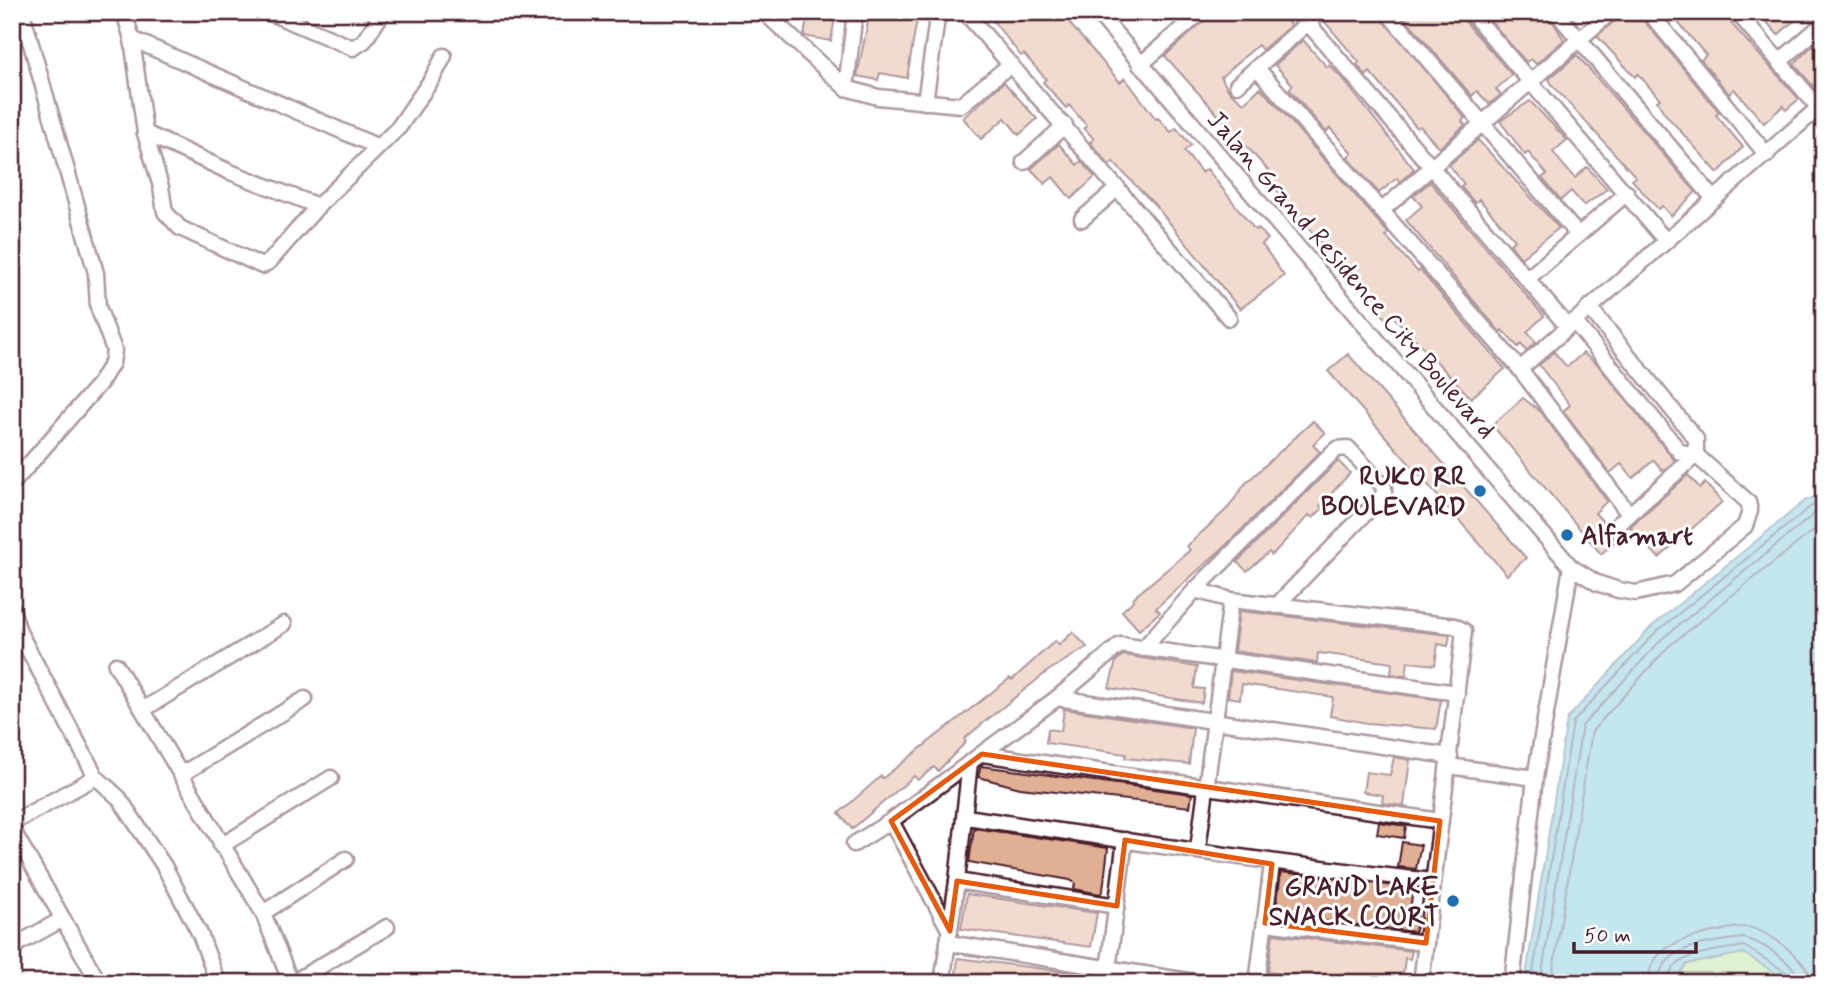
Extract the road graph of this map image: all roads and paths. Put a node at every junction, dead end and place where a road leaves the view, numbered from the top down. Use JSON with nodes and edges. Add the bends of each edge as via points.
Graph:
{"nodes":[{"id":1,"x":22,"y":12,"type":"edge"},
{"id":2,"x":124,"y":12,"type":"edge"},
{"id":3,"x":268,"y":12,"type":"edge"},
{"id":4,"x":383,"y":12,"type":"edge"},
{"id":5,"x":855,"y":12,"type":"edge"},
{"id":6,"x":938,"y":12,"type":"edge"},
{"id":7,"x":965,"y":12,"type":"edge"},
{"id":8,"x":1097,"y":12,"type":"edge"},
{"id":9,"x":1201,"y":12,"type":"edge"},
{"id":10,"x":1320,"y":12,"type":"edge"},
{"id":11,"x":1387,"y":12,"type":"edge"},
{"id":12,"x":1471,"y":12,"type":"edge"},
{"id":13,"x":1556,"y":12,"type":"edge"},
{"id":14,"x":1611,"y":12,"type":"edge"},
{"id":15,"x":1648,"y":12,"type":"edge"},
{"id":16,"x":1737,"y":12,"type":"edge"},
{"id":17,"x":770,"y":15,"type":"edge"},
{"id":18,"x":291,"y":16,"type":"edge"},
{"id":19,"x":1308,"y":23,"type":"junction"},
{"id":20,"x":1824,"y":23,"type":"edge"},
{"id":21,"x":132,"y":39,"type":"junction"},
{"id":22,"x":1581,"y":40,"type":"junction"},
{"id":23,"x":444,"y":56,"type":"dead end"},
{"id":24,"x":1779,"y":62,"type":"junction"},
{"id":25,"x":1011,"y":64,"type":"junction"},
{"id":26,"x":1140,"y":65,"type":"junction"},
{"id":27,"x":1257,"y":68,"type":"junction"},
{"id":28,"x":1530,"y":83,"type":"junction"},
{"id":29,"x":1237,"y":85,"type":"dead end"},
{"id":30,"x":846,"y":89,"type":"junction"},
{"id":31,"x":925,"y":102,"type":"junction"},
{"id":32,"x":1822,"y":108,"type":"edge"},
{"id":33,"x":1482,"y":124,"type":"junction"},
{"id":34,"x":1065,"y":125,"type":"junction"},
{"id":35,"x":145,"y":133,"type":"junction"},
{"id":36,"x":376,"y":146,"type":"junction"},
{"id":37,"x":1767,"y":155,"type":"junction"},
{"id":38,"x":1024,"y":162,"type":"dead end"},
{"id":39,"x":1432,"y":167,"type":"junction"},
{"id":40,"x":1118,"y":188,"type":"junction"},
{"id":41,"x":1627,"y":193,"type":"junction"},
{"id":42,"x":1714,"y":199,"type":"junction"},
{"id":43,"x":318,"y":206,"type":"junction"},
{"id":44,"x":1381,"y":211,"type":"junction"},
{"id":45,"x":1082,"y":219,"type":"dead end"},
{"id":46,"x":1578,"y":235,"type":"junction"},
{"id":47,"x":1666,"y":241,"type":"junction"},
{"id":48,"x":1527,"y":279,"type":"junction"},
{"id":49,"x":1589,"y":307,"type":"junction"},
{"id":50,"x":1229,"y":318,"type":"dead end"},
{"id":51,"x":1571,"y":324,"type":"junction"},
{"id":52,"x":1520,"y":369,"type":"junction"},
{"id":53,"x":1696,"y":455,"type":"junction"},
{"id":54,"x":12,"y":484,"type":"edge"},
{"id":55,"x":1629,"y":514,"type":"junction"},
{"id":56,"x":1613,"y":529,"type":"dead end"},
{"id":57,"x":1571,"y":567,"type":"junction"},
{"id":58,"x":1195,"y":590,"type":"junction"},
{"id":59,"x":1231,"y":600,"type":"junction"},
{"id":60,"x":1276,"y":606,"type":"junction"},
{"id":61,"x":12,"y":609,"type":"edge"},
{"id":62,"x":284,"y":624,"type":"dead end"},
{"id":63,"x":1143,"y":649,"type":"junction"},
{"id":64,"x":1224,"y":662,"type":"junction"},
{"id":65,"x":116,"y":665,"type":"dead end"},
{"id":66,"x":1457,"y":693,"type":"junction"},
{"id":67,"x":1057,"y":698,"type":"junction"},
{"id":68,"x":305,"y":699,"type":"dead end"},
{"id":69,"x":144,"y":709,"type":"junction"},
{"id":70,"x":1216,"y":724,"type":"junction"},
{"id":71,"x":976,"y":758,"type":"junction"},
{"id":72,"x":1449,"y":761,"type":"junction"},
{"id":73,"x":182,"y":774,"type":"junction"},
{"id":74,"x":96,"y":777,"type":"junction"},
{"id":75,"x":331,"y":778,"type":"dead end"},
{"id":76,"x":1535,"y":778,"type":"junction"},
{"id":77,"x":1208,"y":788,"type":"junction"},
{"id":78,"x":965,"y":817,"type":"junction"},
{"id":79,"x":891,"y":821,"type":"junction"},
{"id":80,"x":1440,"y":821,"type":"junction"},
{"id":81,"x":12,"y":823,"type":"edge"},
{"id":82,"x":12,"y":828,"type":"edge"},
{"id":83,"x":1125,"y":841,"type":"junction"},
{"id":84,"x":854,"y":844,"type":"dead end"},
{"id":85,"x":221,"y":846,"type":"junction"},
{"id":86,"x":1198,"y":849,"type":"junction"},
{"id":87,"x":19,"y":856,"type":"edge"},
{"id":88,"x":346,"y":859,"type":"dead end"},
{"id":89,"x":1272,"y":864,"type":"junction"},
{"id":90,"x":957,"y":881,"type":"junction"},
{"id":91,"x":1433,"y":881,"type":"junction"},
{"id":92,"x":1116,"y":906,"type":"junction"},
{"id":93,"x":263,"y":914,"type":"junction"},
{"id":94,"x":63,"y":919,"type":"junction"},
{"id":95,"x":1265,"y":923,"type":"junction"},
{"id":96,"x":387,"y":927,"type":"dead end"},
{"id":97,"x":949,"y":937,"type":"junction"},
{"id":98,"x":1426,"y":943,"type":"junction"},
{"id":99,"x":12,"y":947,"type":"edge"},
{"id":100,"x":1108,"y":970,"type":"junction"},
{"id":101,"x":96,"y":982,"type":"edge"},
{"id":102,"x":1181,"y":982,"type":"edge"},
{"id":103,"x":218,"y":983,"type":"edge"},
{"id":104,"x":292,"y":983,"type":"edge"},
{"id":105,"x":942,"y":983,"type":"edge"},
{"id":106,"x":1201,"y":983,"type":"edge"},
{"id":107,"x":1257,"y":983,"type":"edge"},
{"id":108,"x":1421,"y":983,"type":"edge"},
{"id":109,"x":1512,"y":983,"type":"edge"}],
"edges":[{"from":1,"to":54,"type":"street","via":[[96,273],[98,307],[114,350],[100,383]]},
{"from":2,"to":21,"type":"street"},
{"from":3,"to":18,"type":"street"},
{"from":4,"to":18,"type":"street","via":[[364,41],[353,48]]},
{"from":5,"to":30,"type":"street"},
{"from":6,"to":31,"type":"street"},
{"from":7,"to":25,"type":"street"},
{"from":8,"to":26,"type":"street","name":"Jalan Grand Residence City Boulevard"},
{"from":9,"to":26,"type":"street"},
{"from":10,"to":19,"type":"street"},
{"from":11,"to":33,"type":"street"},
{"from":12,"to":28,"type":"street"},
{"from":13,"to":22,"type":"street"},
{"from":14,"to":22,"type":"street"},
{"from":15,"to":37,"type":"street"},
{"from":16,"to":24,"type":"street"},
{"from":17,"to":30,"type":"street"},
{"from":19,"to":27,"type":"street"},
{"from":19,"to":39,"type":"street"},
{"from":20,"to":24,"type":"street"},
{"from":21,"to":35,"type":"street"},
{"from":21,"to":36,"type":"street"},
{"from":22,"to":28,"type":"street"},
{"from":22,"to":42,"type":"street"},
{"from":23,"to":36,"type":"street","via":[[399,127]]},
{"from":24,"to":32,"type":"street"},
{"from":25,"to":31,"type":"street","via":[[961,105]]},
{"from":25,"to":34,"type":"street"},
{"from":26,"to":57,"type":"street","name":"Jalan Grand Residence City Boulevard"},
{"from":27,"to":29,"type":"street"},
{"from":27,"to":44,"type":"street"},
{"from":28,"to":33,"type":"street"},
{"from":28,"to":41,"type":"street"},
{"from":30,"to":31,"type":"street"},
{"from":32,"to":37,"type":"street"},
{"from":33,"to":39,"type":"street"},
{"from":33,"to":46,"type":"street"},
{"from":34,"to":38,"type":"street"},
{"from":34,"to":40,"type":"street"},
{"from":35,"to":43,"type":"street"},
{"from":35,"to":43,"type":"street","via":[[170,220],[262,266]]},
{"from":36,"to":43,"type":"street"},
{"from":37,"to":42,"type":"street"},
{"from":39,"to":44,"type":"street"},
{"from":39,"to":48,"type":"street"},
{"from":40,"to":45,"type":"street"},
{"from":40,"to":50,"type":"street"},
{"from":41,"to":46,"type":"street"},
{"from":41,"to":47,"type":"street"},
{"from":42,"to":47,"type":"street"},
{"from":44,"to":52,"type":"street"},
{"from":46,"to":48,"type":"street"},
{"from":47,"to":49,"type":"street"},
{"from":48,"to":51,"type":"street"},
{"from":49,"to":51,"type":"street"},
{"from":49,"to":53,"type":"street","via":[[1696,439]]},
{"from":51,"to":52,"type":"street"},
{"from":51,"to":53,"type":"street","via":[[1680,452]]},
{"from":52,"to":55,"type":"street"},
{"from":53,"to":55,"type":"street"},
{"from":53,"to":57,"type":"street","name":"Jalan Grand Residence City Boulevard","via":[[1742,494],[1750,511],[1745,526],[1675,584],[1660,589],[1627,591],[1597,583]]},
{"from":55,"to":56,"type":"street"},
{"from":57,"to":76,"type":"street"},
{"from":58,"to":59,"type":"street"},
{"from":58,"to":60,"type":"street","via":[[1332,453],[1348,448],[1384,486],[1384,494]]},
{"from":58,"to":63,"type":"street"},
{"from":59,"to":60,"type":"street"},
{"from":59,"to":64,"type":"street"},
{"from":60,"to":66,"type":"street","via":[[1460,627],[1465,637]]},
{"from":61,"to":74,"type":"street","via":[[19,632]]},
{"from":62,"to":69,"type":"street"},
{"from":63,"to":64,"type":"street"},
{"from":63,"to":67,"type":"street","via":[[1120,645]]},
{"from":64,"to":66,"type":"street"},
{"from":64,"to":70,"type":"street"},
{"from":65,"to":69,"type":"street"},
{"from":66,"to":72,"type":"street"},
{"from":67,"to":70,"type":"street"},
{"from":67,"to":71,"type":"street"},
{"from":68,"to":73,"type":"street"},
{"from":69,"to":73,"type":"street"},
{"from":70,"to":72,"type":"street"},
{"from":70,"to":77,"type":"street"},
{"from":71,"to":77,"type":"street"},
{"from":71,"to":78,"type":"street"},
{"from":71,"to":79,"type":"street"},
{"from":72,"to":76,"type":"street"},
{"from":72,"to":80,"type":"street"},
{"from":73,"to":85,"type":"street"},
{"from":74,"to":81,"type":"street"},
{"from":74,"to":103,"type":"street","via":[[119,798],[164,866],[200,934]]},
{"from":75,"to":85,"type":"street"},
{"from":76,"to":109,"type":"street"},
{"from":77,"to":80,"type":"street"},
{"from":77,"to":86,"type":"street"},
{"from":78,"to":83,"type":"street"},
{"from":78,"to":90,"type":"street"},
{"from":79,"to":84,"type":"street"},
{"from":79,"to":97,"type":"street"},
{"from":80,"to":91,"type":"street"},
{"from":82,"to":87,"type":"street"},
{"from":83,"to":86,"type":"street"},
{"from":83,"to":92,"type":"street"},
{"from":85,"to":93,"type":"street"},
{"from":86,"to":89,"type":"street"},
{"from":87,"to":94,"type":"street"},
{"from":88,"to":93,"type":"street"},
{"from":89,"to":91,"type":"street"},
{"from":89,"to":95,"type":"street"},
{"from":90,"to":92,"type":"street"},
{"from":90,"to":97,"type":"street"},
{"from":91,"to":98,"type":"street"},
{"from":92,"to":100,"type":"street"},
{"from":93,"to":104,"type":"street"},
{"from":94,"to":99,"type":"street"},
{"from":94,"to":101,"type":"street"},
{"from":95,"to":98,"type":"street"},
{"from":95,"to":107,"type":"street"},
{"from":96,"to":104,"type":"street"},
{"from":97,"to":100,"type":"street"},
{"from":97,"to":105,"type":"street"},
{"from":98,"to":108,"type":"street"},
{"from":100,"to":102,"type":"street"},
{"from":102,"to":106,"type":"street"}]}
